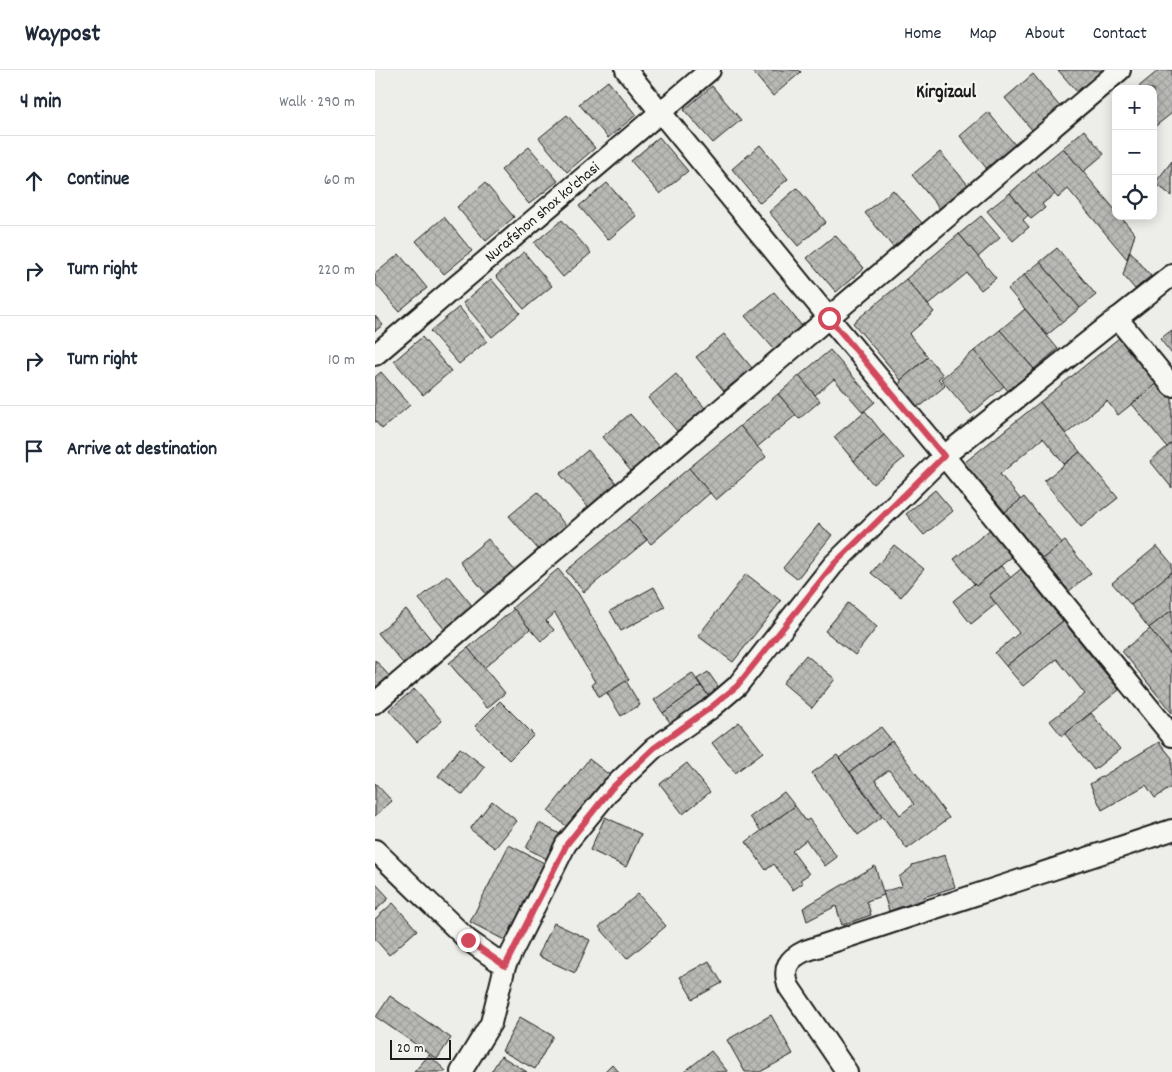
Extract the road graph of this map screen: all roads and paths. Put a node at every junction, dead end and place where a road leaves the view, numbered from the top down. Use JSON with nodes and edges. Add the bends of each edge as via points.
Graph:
{"nodes":[{"id":1,"x":625,"y":70,"type":"edge"},
{"id":2,"x":710,"y":70,"type":"edge"},
{"id":3,"x":1120,"y":70,"type":"edge"},
{"id":4,"x":659,"y":114,"type":"junction"},
{"id":5,"x":1172,"y":275,"type":"edge"},
{"id":6,"x":829,"y":318,"type":"junction"},
{"id":7,"x":1117,"y":318,"type":"junction"},
{"id":8,"x":375,"y":355,"type":"edge"},
{"id":9,"x":1172,"y":386,"type":"edge"},
{"id":10,"x":944,"y":456,"type":"junction"},
{"id":11,"x":375,"y":703,"type":"edge"},
{"id":12,"x":1172,"y":736,"type":"edge"},
{"id":13,"x":1172,"y":830,"type":"edge"},
{"id":14,"x":375,"y":850,"type":"edge"},
{"id":15,"x":505,"y":966,"type":"junction"},
{"id":16,"x":461,"y":1072,"type":"edge"},
{"id":17,"x":847,"y":1072,"type":"edge"}],
"edges":[{"from":1,"to":4,"type":"street"},
{"from":2,"to":4,"type":"street","name":"Nurafshon shox ko'chasi"},
{"from":3,"to":6,"type":"street"},
{"from":4,"to":6,"type":"street"},
{"from":4,"to":8,"type":"street","name":"Nurafshon shox ko'chasi"},
{"from":5,"to":7,"type":"street"},
{"from":6,"to":10,"type":"street"},
{"from":6,"to":11,"type":"street"},
{"from":7,"to":9,"type":"street"},
{"from":7,"to":10,"type":"street"},
{"from":10,"to":12,"type":"street"},
{"from":10,"to":15,"type":"street","via":[[833,565],[737,686],[654,748],[612,788],[567,844]]},
{"from":13,"to":17,"type":"street","via":[[795,956],[787,969],[789,987]]},
{"from":14,"to":15,"type":"street","via":[[468,940]]},
{"from":15,"to":16,"type":"street","via":[[491,1023]]}]}
